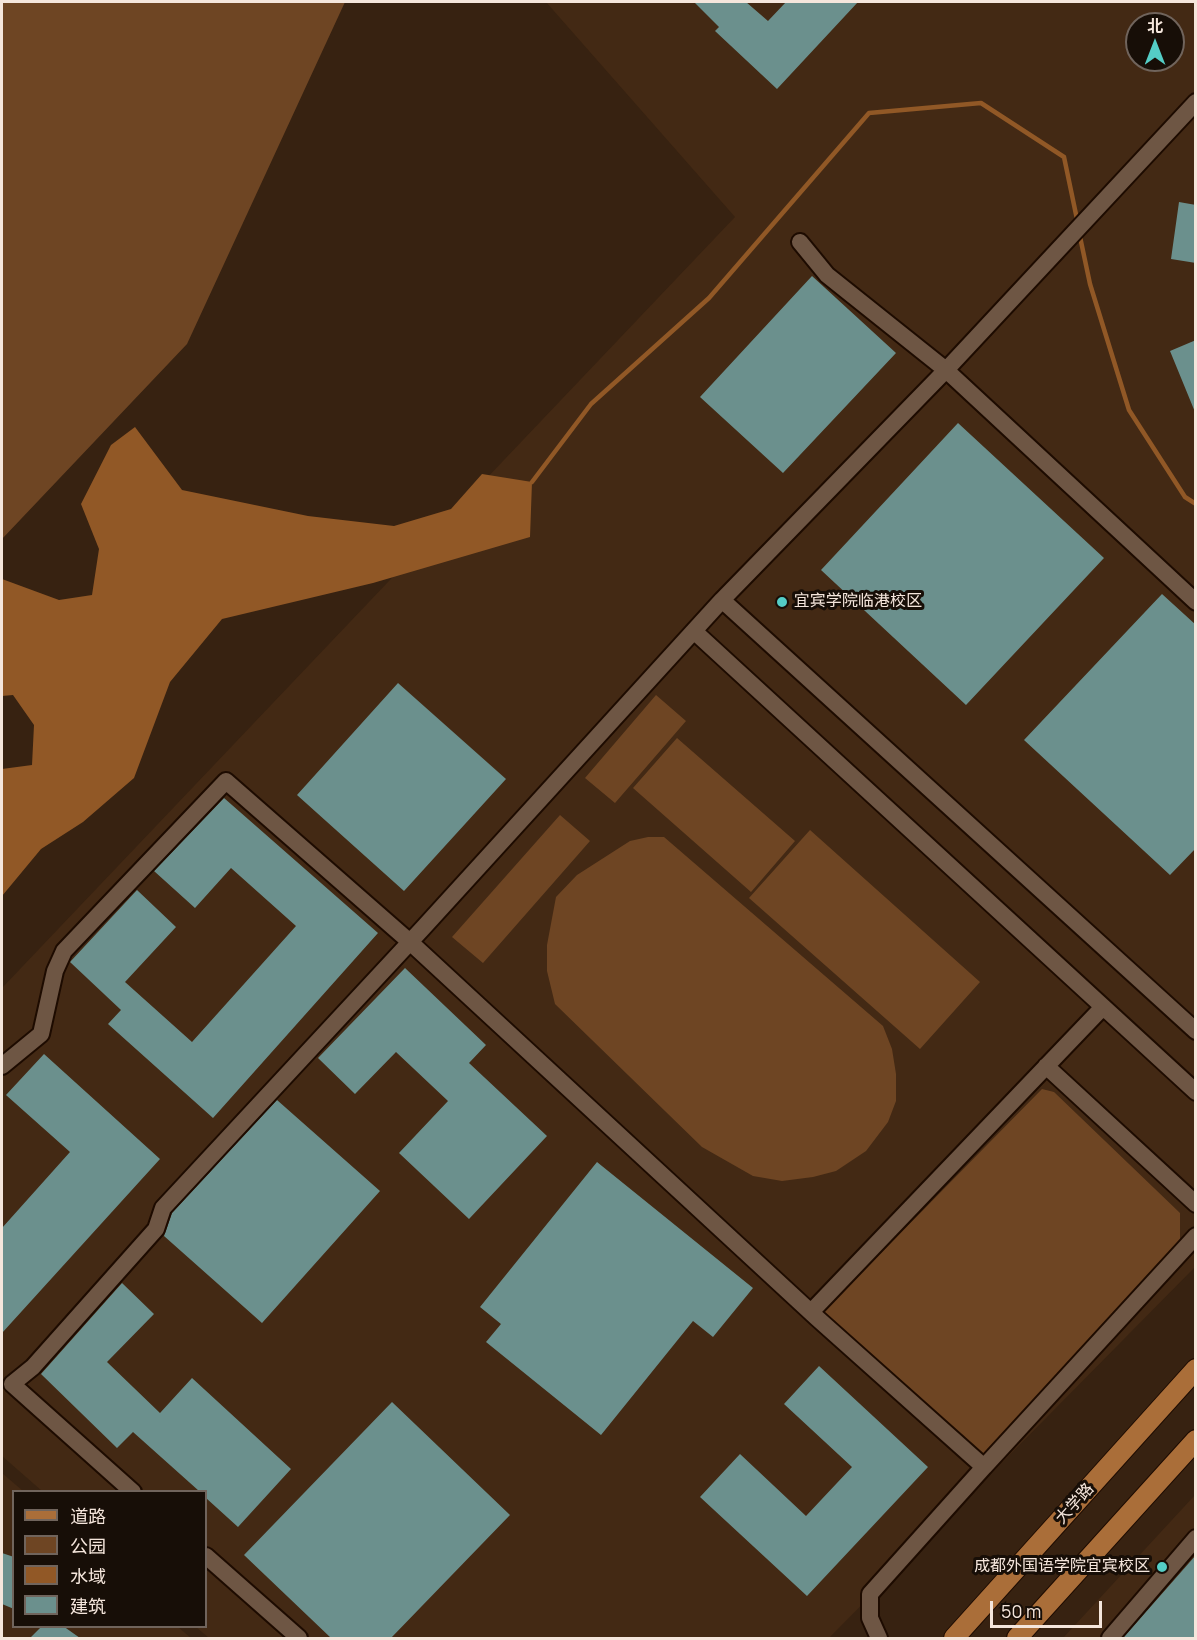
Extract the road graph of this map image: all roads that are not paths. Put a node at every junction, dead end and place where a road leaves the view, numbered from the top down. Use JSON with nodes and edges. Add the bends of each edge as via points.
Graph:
{"nodes":[{"id":1,"x":1196,"y":102,"type":"edge"},
{"id":2,"x":800,"y":242,"type":"dead end"},
{"id":3,"x":946,"y":370,"type":"junction"},
{"id":4,"x":722,"y":600,"type":"junction"},
{"id":5,"x":1196,"y":602,"type":"edge"},
{"id":6,"x":695,"y":632,"type":"junction"},
{"id":7,"x":411,"y":942,"type":"junction"},
{"id":8,"x":1103,"y":1007,"type":"junction"},
{"id":9,"x":1196,"y":1031,"type":"edge"},
{"id":10,"x":2,"y":1066,"type":"edge"},
{"id":11,"x":1046,"y":1066,"type":"junction"},
{"id":12,"x":1196,"y":1092,"type":"edge"},
{"id":13,"x":1196,"y":1204,"type":"edge"},
{"id":14,"x":1196,"y":1236,"type":"edge"},
{"id":15,"x":811,"y":1312,"type":"junction"},
{"id":16,"x":1196,"y":1369,"type":"edge"},
{"id":17,"x":7,"y":1379,"type":"edge"},
{"id":18,"x":1196,"y":1440,"type":"edge"},
{"id":19,"x":984,"y":1467,"type":"junction"},
{"id":20,"x":132,"y":1490,"type":"edge"},
{"id":21,"x":1196,"y":1538,"type":"edge"},
{"id":22,"x":207,"y":1557,"type":"edge"},
{"id":23,"x":299,"y":1638,"type":"edge"},
{"id":24,"x":879,"y":1638,"type":"edge"},
{"id":25,"x":954,"y":1638,"type":"edge"},
{"id":26,"x":1017,"y":1638,"type":"edge"},
{"id":27,"x":1110,"y":1638,"type":"edge"}],
"edges":[{"from":1,"to":3,"type":"street"},
{"from":2,"to":3,"type":"street","via":[[827,275]]},
{"from":3,"to":4,"type":"street"},
{"from":3,"to":5,"type":"street"},
{"from":4,"to":6,"type":"street"},
{"from":4,"to":9,"type":"street"},
{"from":6,"to":7,"type":"street"},
{"from":6,"to":8,"type":"street"},
{"from":7,"to":10,"type":"street","via":[[226,781],[64,951],[55,971],[41,1034]]},
{"from":7,"to":15,"type":"street"},
{"from":7,"to":17,"type":"street","via":[[163,1208],[156,1229],[33,1367]]},
{"from":8,"to":11,"type":"street"},
{"from":8,"to":12,"type":"street"},
{"from":11,"to":13,"type":"street"},
{"from":11,"to":15,"type":"street"},
{"from":14,"to":19,"type":"street"},
{"from":15,"to":19,"type":"street"},
{"from":16,"to":25,"type":"main road","name":"大学路"},
{"from":17,"to":20,"type":"street"},
{"from":18,"to":26,"type":"main road"},
{"from":19,"to":24,"type":"street","via":[[870,1594],[870,1618]]},
{"from":21,"to":27,"type":"street"},
{"from":22,"to":23,"type":"street"}]}
